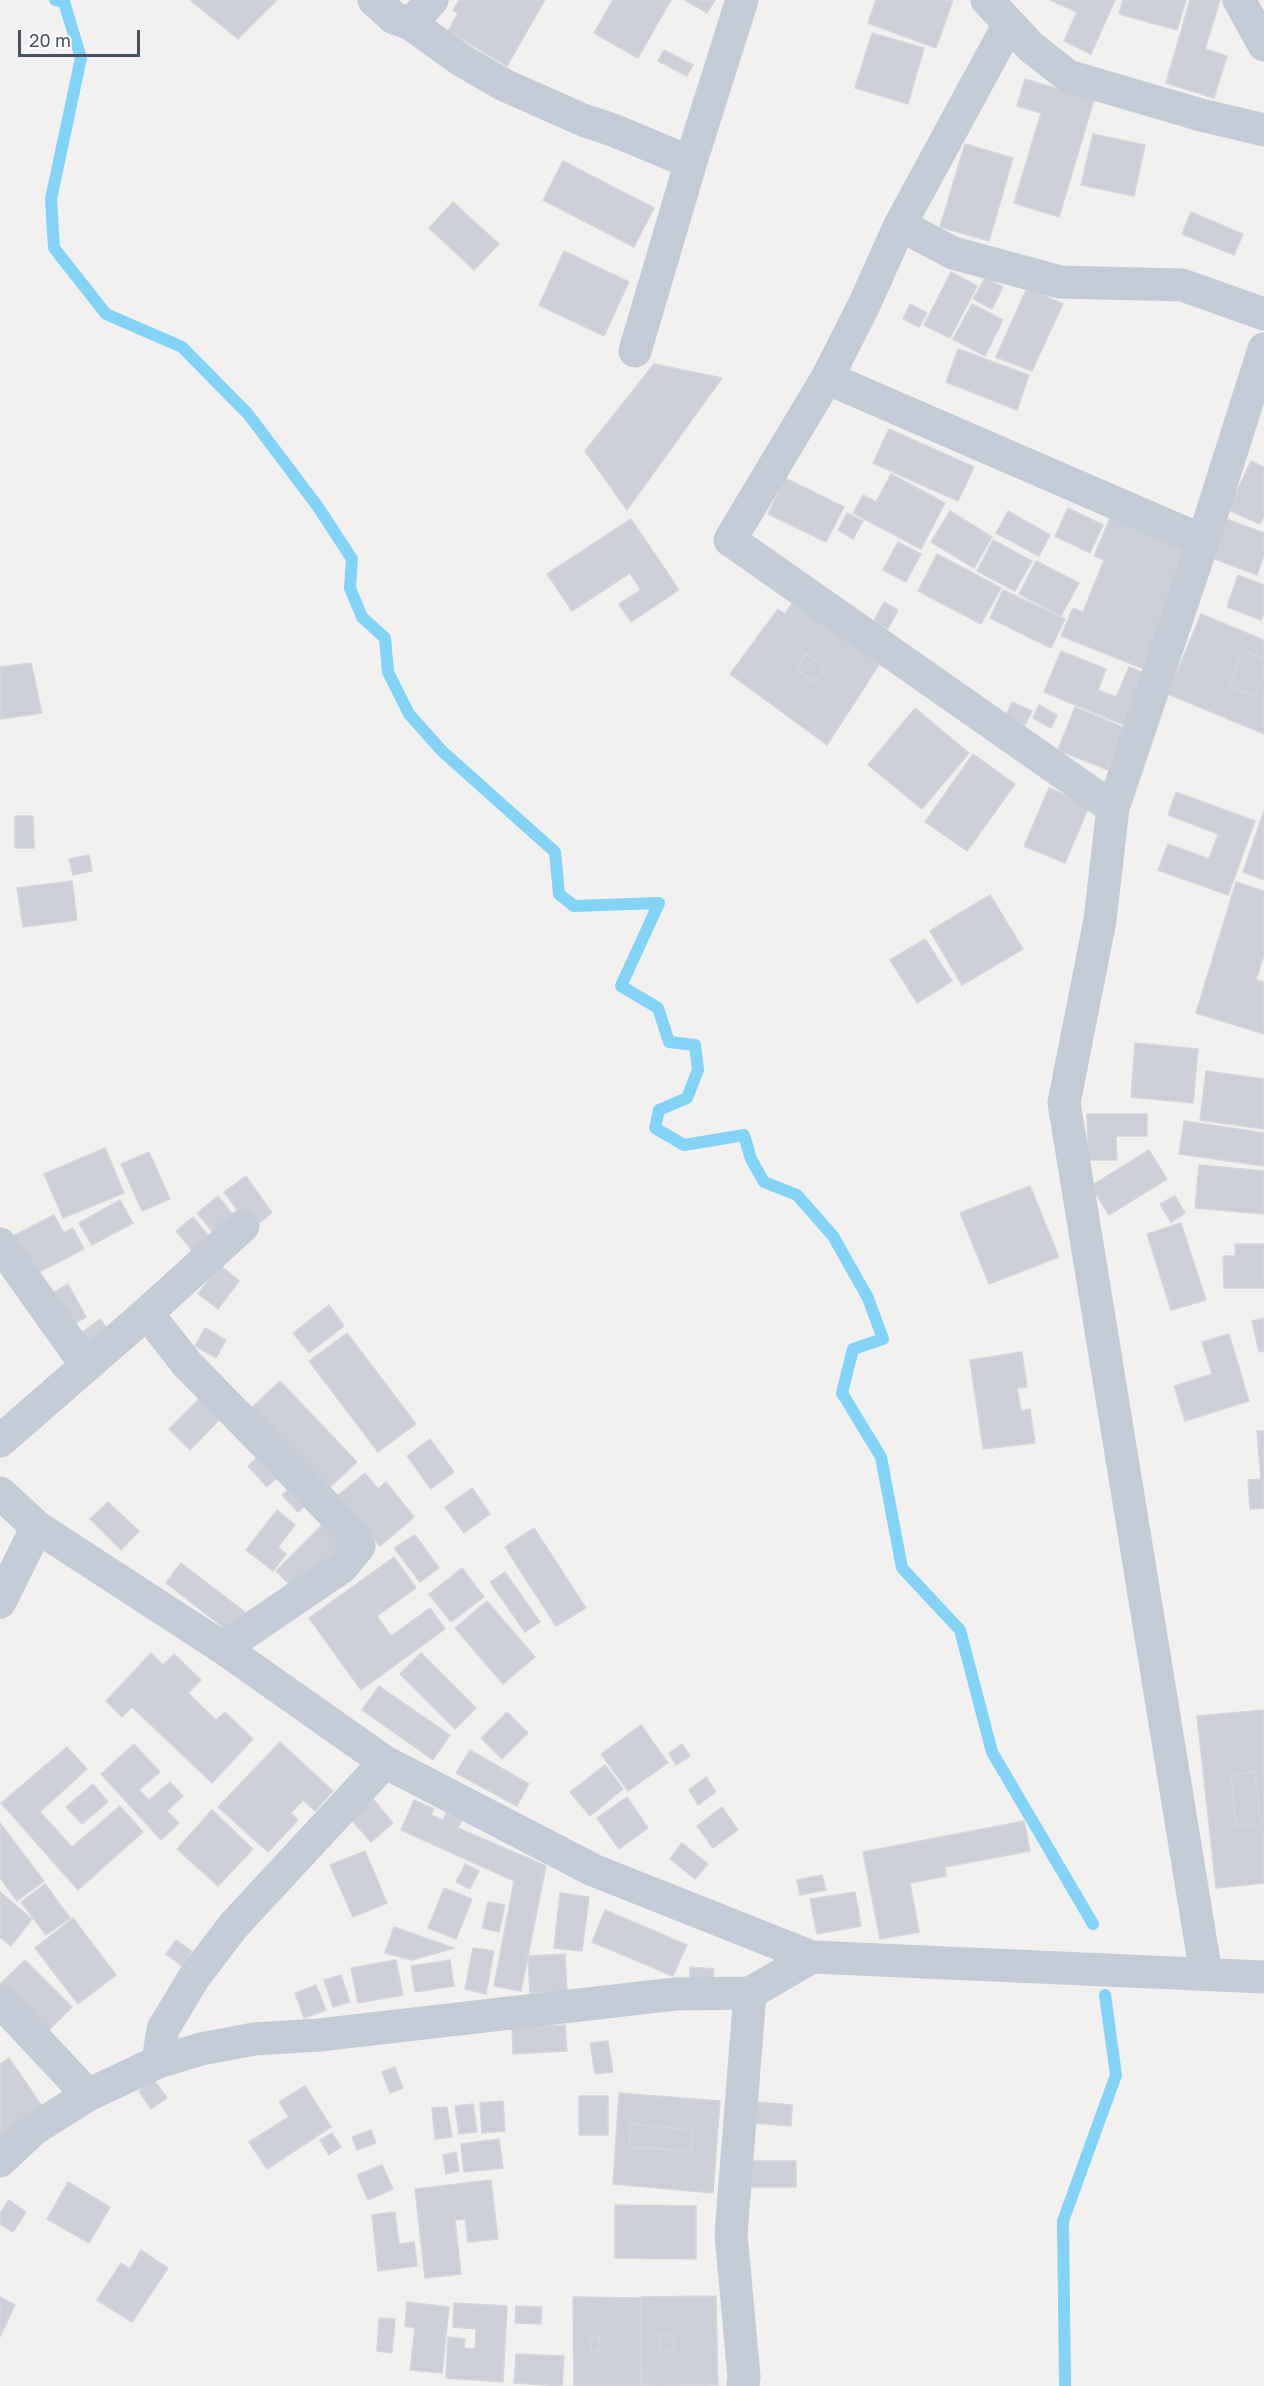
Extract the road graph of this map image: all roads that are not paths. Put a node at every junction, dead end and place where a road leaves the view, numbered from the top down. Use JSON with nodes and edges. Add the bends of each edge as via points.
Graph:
{"nodes":[{"id":1,"x":374,"y":0,"type":"edge"},
{"id":2,"x":742,"y":0,"type":"edge"},
{"id":3,"x":987,"y":0,"type":"edge"},
{"id":4,"x":1239,"y":0,"type":"edge"},
{"id":5,"x":421,"y":12,"type":"edge"},
{"id":6,"x":1009,"y":24,"type":"junction"},
{"id":7,"x":1264,"y":45,"type":"edge"},
{"id":8,"x":1264,"y":130,"type":"edge"},
{"id":9,"x":692,"y":158,"type":"junction"},
{"id":10,"x":900,"y":225,"type":"junction"},
{"id":11,"x":1264,"y":314,"type":"edge"},
{"id":12,"x":1264,"y":349,"type":"edge"},
{"id":13,"x":636,"y":351,"type":"dead end"},
{"id":14,"x":827,"y":378,"type":"junction"},
{"id":15,"x":1203,"y":541,"type":"junction"},
{"id":16,"x":1113,"y":808,"type":"junction"},
{"id":17,"x":243,"y":1226,"type":"dead end"},
{"id":18,"x":0,"y":1244,"type":"edge"},
{"id":19,"x":147,"y":1313,"type":"junction"},
{"id":20,"x":86,"y":1365,"type":"junction"},
{"id":21,"x":0,"y":1441,"type":"edge"},
{"id":22,"x":0,"y":1493,"type":"edge"},
{"id":23,"x":37,"y":1527,"type":"junction"},
{"id":24,"x":0,"y":1602,"type":"edge"},
{"id":25,"x":223,"y":1648,"type":"junction"},
{"id":26,"x":385,"y":1762,"type":"junction"},
{"id":27,"x":812,"y":1957,"type":"junction"},
{"id":28,"x":1206,"y":1974,"type":"junction"},
{"id":29,"x":1264,"y":1977,"type":"edge"},
{"id":30,"x":750,"y":1993,"type":"junction"},
{"id":31,"x":0,"y":2001,"type":"edge"},
{"id":32,"x":158,"y":2062,"type":"junction"},
{"id":33,"x":88,"y":2095,"type":"junction"},
{"id":34,"x":0,"y":2161,"type":"edge"},
{"id":35,"x":743,"y":2386,"type":"edge"}],
"edges":[{"from":1,"to":5,"type":"street","via":[[394,18]]},
{"from":2,"to":9,"type":"street"},
{"from":3,"to":6,"type":"street"},
{"from":4,"to":7,"type":"street"},
{"from":5,"to":9,"type":"street","via":[[461,60],[504,85],[685,160]]},
{"from":6,"to":8,"type":"street","via":[[1068,76]]},
{"from":6,"to":10,"type":"street"},
{"from":9,"to":13,"type":"street"},
{"from":10,"to":11,"type":"street","via":[[953,254],[1060,282],[1182,285]]},
{"from":10,"to":14,"type":"street"},
{"from":12,"to":15,"type":"street"},
{"from":14,"to":15,"type":"street"},
{"from":14,"to":16,"type":"street","via":[[730,540]]},
{"from":15,"to":16,"type":"street"},
{"from":16,"to":28,"type":"street","via":[[1100,920],[1064,1103]]},
{"from":17,"to":19,"type":"street"},
{"from":18,"to":20,"type":"street"},
{"from":19,"to":20,"type":"street"},
{"from":19,"to":25,"type":"street","via":[[187,1364],[354,1535],[359,1546],[342,1567]]},
{"from":20,"to":21,"type":"street"},
{"from":22,"to":23,"type":"street"},
{"from":23,"to":24,"type":"street"},
{"from":23,"to":25,"type":"street"},
{"from":25,"to":26,"type":"street"},
{"from":26,"to":27,"type":"street","via":[[593,1870]]},
{"from":26,"to":32,"type":"street","via":[[234,1925],[195,1976],[163,2029]]},
{"from":27,"to":28,"type":"street"},
{"from":27,"to":30,"type":"street"},
{"from":28,"to":29,"type":"street"},
{"from":30,"to":32,"type":"street","via":[[675,1994],[254,2039]]},
{"from":30,"to":35,"type":"street","via":[[731,2234]]},
{"from":31,"to":33,"type":"street"},
{"from":32,"to":33,"type":"street"},
{"from":33,"to":34,"type":"street","via":[[34,2129]]}]}
